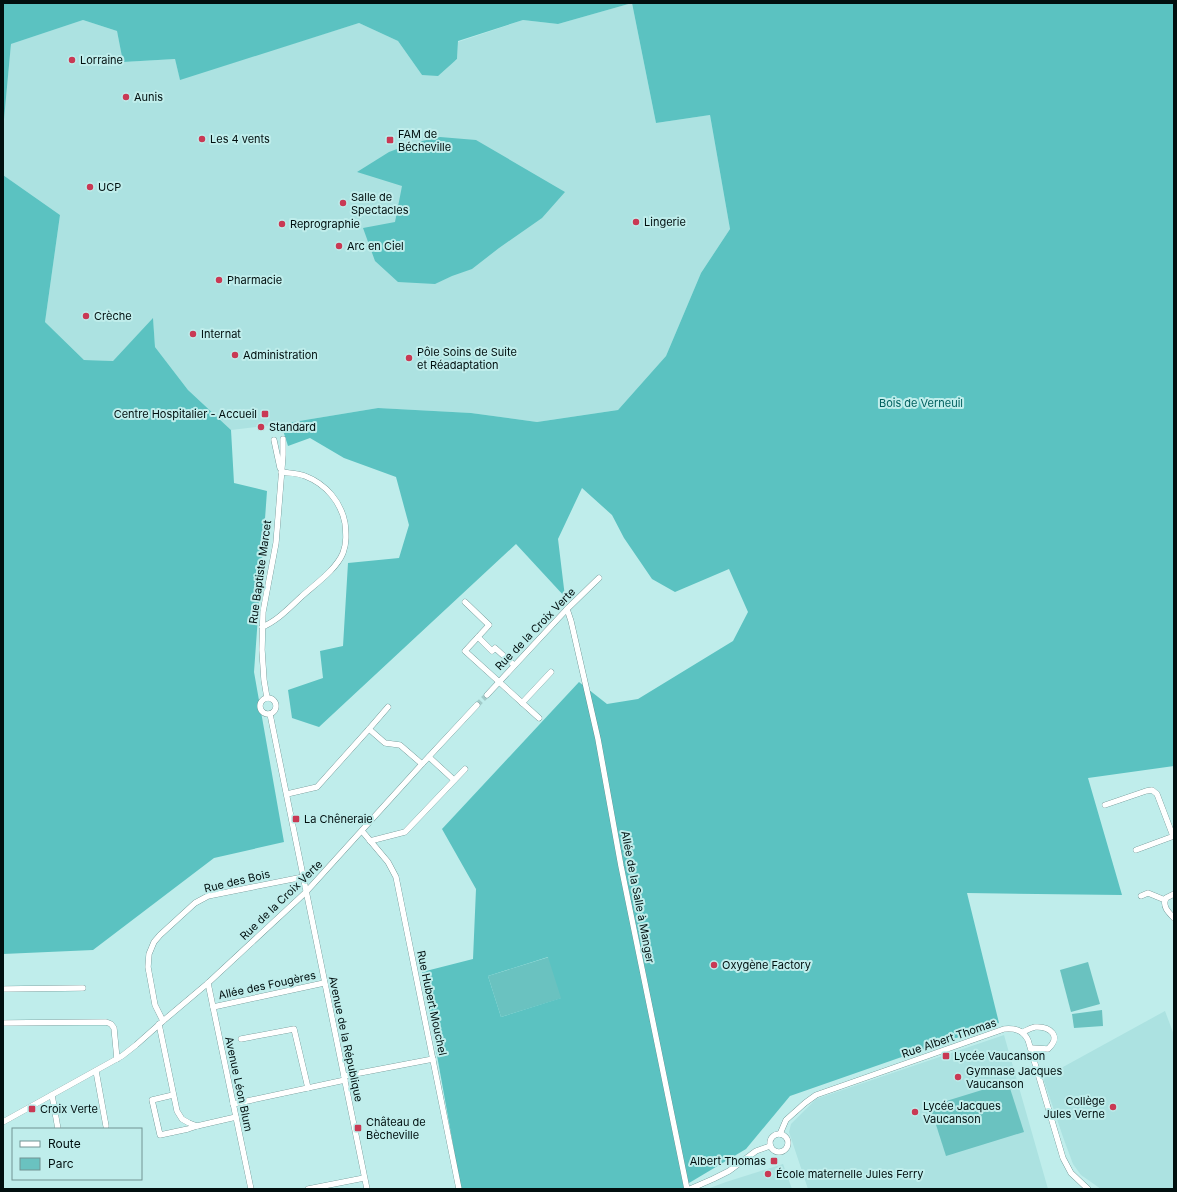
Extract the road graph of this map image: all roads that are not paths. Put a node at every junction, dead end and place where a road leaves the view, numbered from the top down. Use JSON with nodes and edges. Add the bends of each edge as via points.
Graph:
{"nodes":[{"id":1,"x":283,"y":439,"type":"dead end"},
{"id":2,"x":274,"y":440,"type":"dead end"},
{"id":3,"x":281,"y":472,"type":"junction"},
{"id":4,"x":599,"y":578,"type":"dead end"},
{"id":5,"x":465,"y":602,"type":"dead end"},
{"id":6,"x":567,"y":609,"type":"junction"},
{"id":7,"x":262,"y":627,"type":"junction"},
{"id":8,"x":478,"y":637,"type":"junction"},
{"id":9,"x":514,"y":665,"type":"junction"},
{"id":10,"x":551,"y":672,"type":"dead end"},
{"id":11,"x":499,"y":682,"type":"junction"},
{"id":12,"x":487,"y":695,"type":"tunnel mouth"},
{"id":13,"x":267,"y":698,"type":"junction"},
{"id":14,"x":522,"y":703,"type":"junction"},
{"id":15,"x":477,"y":706,"type":"tunnel mouth"},
{"id":16,"x":388,"y":707,"type":"dead end"},
{"id":17,"x":270,"y":714,"type":"junction"},
{"id":18,"x":539,"y":718,"type":"dead end"},
{"id":19,"x":369,"y":729,"type":"junction"},
{"id":20,"x":429,"y":757,"type":"junction"},
{"id":21,"x":422,"y":764,"type":"junction"},
{"id":22,"x":465,"y":769,"type":"dead end"},
{"id":23,"x":454,"y":780,"type":"junction"},
{"id":24,"x":286,"y":794,"type":"junction"},
{"id":25,"x":1105,"y":805,"type":"dead end"},
{"id":26,"x":362,"y":831,"type":"junction"},
{"id":27,"x":1174,"y":836,"type":"edge"},
{"id":28,"x":370,"y":841,"type":"junction"},
{"id":29,"x":1136,"y":850,"type":"dead end"},
{"id":30,"x":303,"y":877,"type":"junction"},
{"id":31,"x":306,"y":892,"type":"junction"},
{"id":32,"x":1174,"y":894,"type":"edge"},
{"id":33,"x":1141,"y":896,"type":"dead end"},
{"id":34,"x":1165,"y":900,"type":"junction"},
{"id":35,"x":1174,"y":918,"type":"edge"},
{"id":36,"x":208,"y":983,"type":"junction"},
{"id":37,"x":324,"y":983,"type":"junction"},
{"id":38,"x":83,"y":988,"type":"dead end"},
{"id":39,"x":3,"y":989,"type":"edge"},
{"id":40,"x":213,"y":1007,"type":"junction"},
{"id":41,"x":161,"y":1022,"type":"junction"},
{"id":42,"x":3,"y":1023,"type":"edge"},
{"id":43,"x":1023,"y":1032,"type":"junction"},
{"id":44,"x":241,"y":1038,"type":"dead end"},
{"id":45,"x":1031,"y":1048,"type":"junction"},
{"id":46,"x":117,"y":1059,"type":"junction"},
{"id":47,"x":433,"y":1059,"type":"junction"},
{"id":48,"x":96,"y":1071,"type":"junction"},
{"id":49,"x":344,"y":1078,"type":"junction"},
{"id":50,"x":308,"y":1088,"type":"junction"},
{"id":51,"x":52,"y":1095,"type":"junction"},
{"id":52,"x":173,"y":1095,"type":"junction"},
{"id":53,"x":233,"y":1104,"type":"junction"},
{"id":54,"x":236,"y":1118,"type":"junction"},
{"id":55,"x":3,"y":1122,"type":"edge"},
{"id":56,"x":106,"y":1126,"type":"dead end"},
{"id":57,"x":197,"y":1126,"type":"junction"},
{"id":58,"x":58,"y":1128,"type":"edge"},
{"id":59,"x":780,"y":1134,"type":"junction"},
{"id":60,"x":770,"y":1146,"type":"junction"},
{"id":61,"x":364,"y":1178,"type":"junction"},
{"id":62,"x":251,"y":1189,"type":"edge"},
{"id":63,"x":308,"y":1189,"type":"edge"},
{"id":64,"x":366,"y":1189,"type":"edge"},
{"id":65,"x":459,"y":1189,"type":"edge"},
{"id":66,"x":687,"y":1189,"type":"edge"},
{"id":67,"x":690,"y":1189,"type":"edge"},
{"id":68,"x":1088,"y":1189,"type":"edge"}],
"edges":[{"from":1,"to":3,"type":"street","name":"Rue Baptiste Marcet"},
{"from":2,"to":3,"type":"street","name":"Rue Baptiste Marcet"},
{"from":3,"to":7,"type":"street","name":"Rue Baptiste Marcet","via":[[276,543]]},
{"from":3,"to":7,"type":"street","via":[[304,476],[329,491],[344,518],[347,540],[335,566],[286,610]]},
{"from":4,"to":6,"type":"street","name":"Rue de la Croix Verte"},
{"from":5,"to":8,"type":"street","via":[[489,625]]},
{"from":6,"to":9,"type":"street","name":"Rue de la Croix Verte"},
{"from":6,"to":66,"type":"street","name":"Allée de la Salle à Manger","via":[[598,739],[621,866]]},
{"from":7,"to":13,"type":"street","name":"Rue Baptiste Marcet"},
{"from":8,"to":9,"type":"street","via":[[492,651],[495,648]]},
{"from":8,"to":11,"type":"street","via":[[465,651]]},
{"from":9,"to":11,"type":"street","name":"Rue de la Croix Verte"},
{"from":10,"to":14,"type":"street"},
{"from":11,"to":12,"type":"street","name":"Rue de la Croix Verte"},
{"from":11,"to":14,"type":"street"},
{"from":13,"to":17,"type":"street","name":"Rue Baptiste Marcet","via":[[273,700],[276,705],[275,711]]},
{"from":13,"to":17,"type":"street","name":"Rue Baptiste Marcet","via":[[260,708],[264,713]]},
{"from":14,"to":18,"type":"street"},
{"from":15,"to":20,"type":"street","name":"Rue de la Croix Verte"},
{"from":16,"to":19,"type":"street"},
{"from":17,"to":24,"type":"street","name":"Rue Baptiste Marcet"},
{"from":19,"to":21,"type":"street","via":[[385,743],[400,745]]},
{"from":19,"to":24,"type":"street","via":[[317,787]]},
{"from":20,"to":21,"type":"street","name":"Rue de la Croix Verte"},
{"from":20,"to":23,"type":"street"},
{"from":21,"to":26,"type":"street","name":"Rue de la Croix Verte"},
{"from":22,"to":23,"type":"street"},
{"from":23,"to":28,"type":"street","via":[[406,832]]},
{"from":24,"to":30,"type":"street","name":"Rue Baptiste Marcet"},
{"from":25,"to":27,"type":"street","via":[[1152,790],[1157,794]]},
{"from":26,"to":28,"type":"street","name":"Rue Hubert Mouchel"},
{"from":26,"to":31,"type":"street","name":"Rue de la Croix Verte"},
{"from":27,"to":29,"type":"street"},
{"from":28,"to":47,"type":"street","name":"Rue Hubert Mouchel","via":[[388,862],[396,877]]},
{"from":30,"to":31,"type":"street","name":"Rue Baptiste Marcet"},
{"from":30,"to":41,"type":"street","name":"Rue des Bois","via":[[208,896],[195,903],[160,934],[149,954],[148,967]]},
{"from":31,"to":36,"type":"street","name":"Rue de la Croix Verte"},
{"from":31,"to":37,"type":"street","name":"Avenue de la République"},
{"from":32,"to":34,"type":"street"},
{"from":33,"to":34,"type":"street","via":[[1148,893]]},
{"from":34,"to":35,"type":"street","via":[[1165,907]]},
{"from":36,"to":40,"type":"street","name":"Avenue Léon Blum"},
{"from":36,"to":41,"type":"street","name":"Rue de la Croix Verte"},
{"from":37,"to":40,"type":"street","name":"Allée des Fougères"},
{"from":37,"to":49,"type":"street","name":"Avenue de la République"},
{"from":38,"to":39,"type":"street"},
{"from":40,"to":53,"type":"street","name":"Avenue Léon Blum"},
{"from":41,"to":46,"type":"street","name":"Rue de la Croix Verte"},
{"from":41,"to":52,"type":"street","name":"Rue des Bois"},
{"from":42,"to":46,"type":"street","via":[[106,1022],[114,1028]]},
{"from":43,"to":45,"type":"street"},
{"from":43,"to":45,"type":"street","via":[[1033,1028],[1046,1028],[1054,1035],[1055,1040],[1048,1049]]},
{"from":43,"to":59,"type":"street","name":"Rue Albert Thomas","via":[[1004,1029],[816,1095],[786,1120]]},
{"from":44,"to":50,"type":"street","via":[[294,1029]]},
{"from":45,"to":68,"type":"street","via":[[1063,1158],[1071,1173]]},
{"from":46,"to":48,"type":"street","name":"Rue de la Croix Verte"},
{"from":47,"to":49,"type":"street"},
{"from":47,"to":65,"type":"street","name":"Rue Hubert Mouchel"},
{"from":48,"to":51,"type":"street","name":"Rue de la Croix Verte"},
{"from":48,"to":56,"type":"street"},
{"from":49,"to":50,"type":"street"},
{"from":49,"to":61,"type":"street","name":"Avenue de la République"},
{"from":50,"to":53,"type":"street"},
{"from":51,"to":55,"type":"street","name":"Rue de la Croix Verte"},
{"from":51,"to":58,"type":"street"},
{"from":52,"to":57,"type":"street","name":"Rue des Bois","via":[[182,1119]]},
{"from":52,"to":57,"type":"street","via":[[152,1100],[160,1135]]},
{"from":53,"to":54,"type":"street","name":"Avenue Léon Blum"},
{"from":54,"to":57,"type":"street"},
{"from":54,"to":62,"type":"street","name":"Avenue Léon Blum"},
{"from":59,"to":60,"type":"street","via":[[772,1137]]},
{"from":59,"to":60,"type":"street","via":[[788,1141],[786,1149],[779,1152]]},
{"from":60,"to":67,"type":"street","via":[[756,1150],[713,1180]]},
{"from":61,"to":63,"type":"street"},
{"from":61,"to":64,"type":"street","name":"Avenue de la République"}]}
